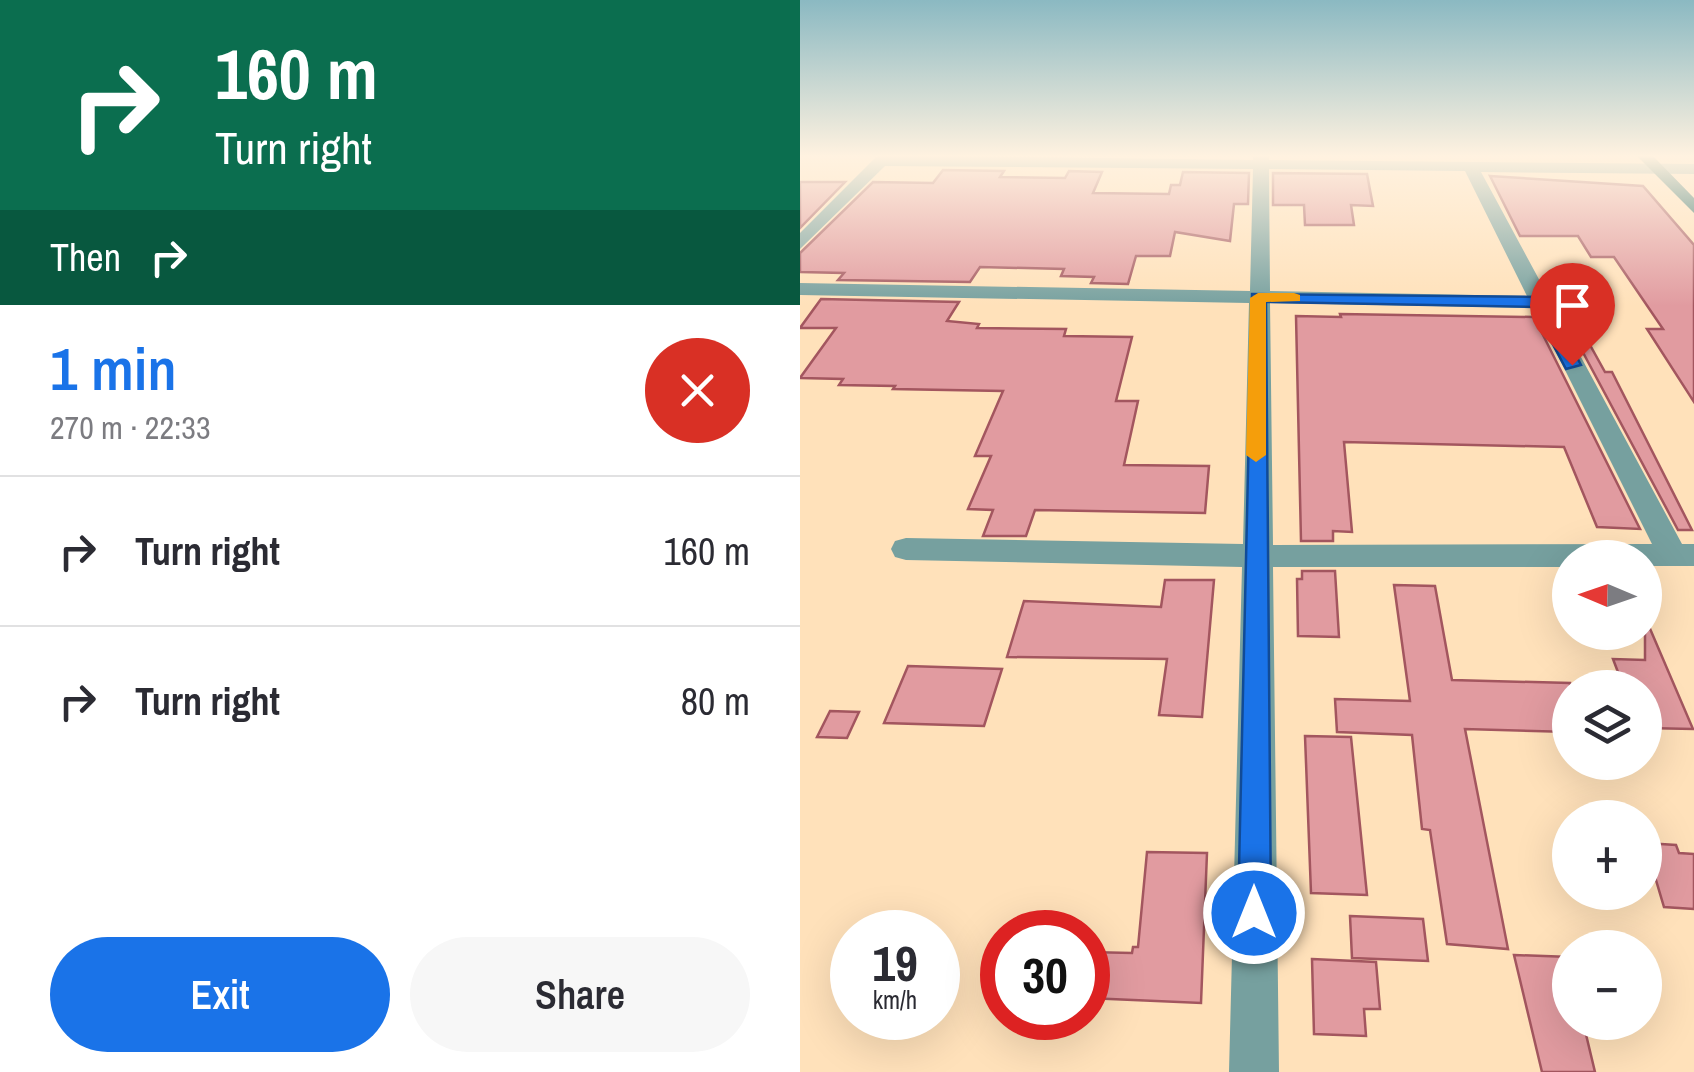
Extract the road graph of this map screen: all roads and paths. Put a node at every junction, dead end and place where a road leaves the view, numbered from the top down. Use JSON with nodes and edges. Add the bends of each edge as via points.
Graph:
{"nodes":[{"id":1,"x":838,"y":205,"type":"edge"},
{"id":2,"x":1259,"y":205,"type":"edge"},
{"id":3,"x":1490,"y":205,"type":"edge"},
{"id":4,"x":800,"y":243,"type":"edge"},
{"id":5,"x":800,"y":289,"type":"edge"},
{"id":6,"x":1258,"y":298,"type":"junction"},
{"id":7,"x":1539,"y":302,"type":"junction"},
{"id":8,"x":906,"y":549,"type":"dead end"},
{"id":9,"x":1255,"y":556,"type":"junction"},
{"id":10,"x":1684,"y":556,"type":"edge"},
{"id":11,"x":1254,"y":1072,"type":"edge"}],
"edges":[{"from":1,"to":4,"type":"street"},
{"from":2,"to":6,"type":"street"},
{"from":3,"to":7,"type":"street"},
{"from":5,"to":6,"type":"street"},
{"from":6,"to":7,"type":"street"},
{"from":6,"to":9,"type":"street"},
{"from":7,"to":10,"type":"street"},
{"from":8,"to":9,"type":"street"},
{"from":9,"to":10,"type":"street"},
{"from":9,"to":11,"type":"street"}]}
